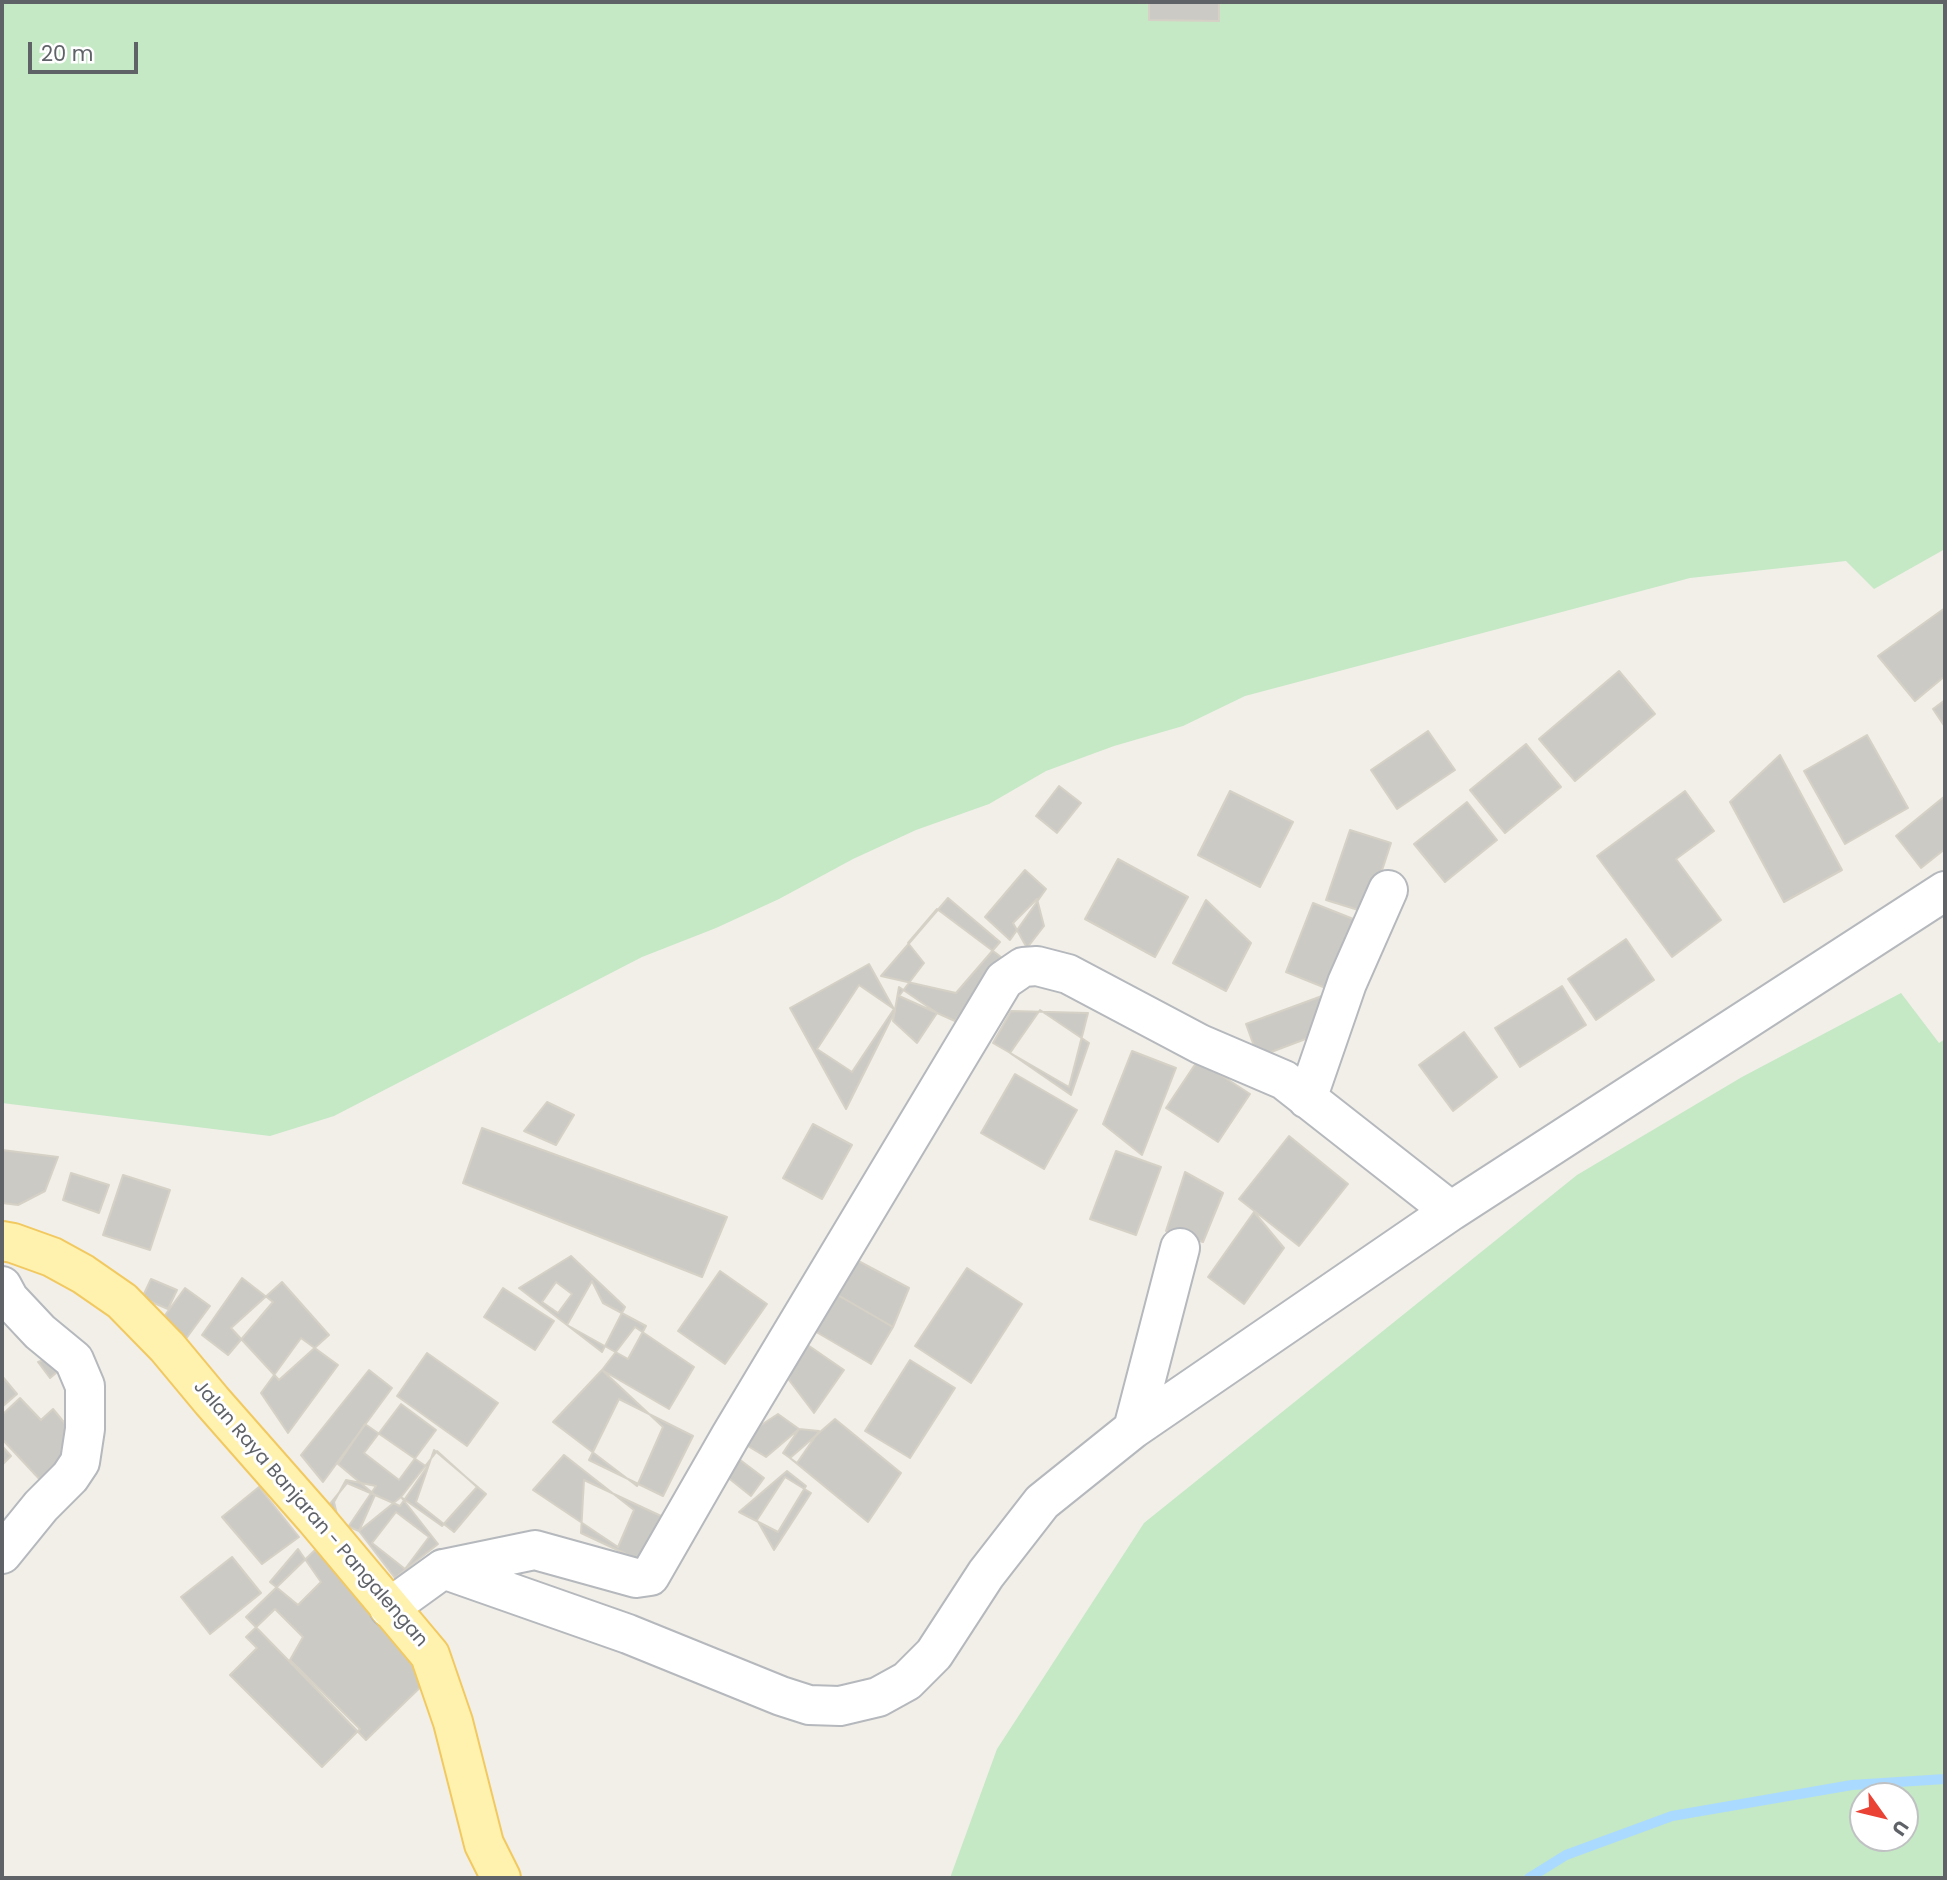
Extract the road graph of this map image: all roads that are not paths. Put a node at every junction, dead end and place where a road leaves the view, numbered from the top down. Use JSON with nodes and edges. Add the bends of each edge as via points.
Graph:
{"nodes":[{"id":1,"x":1388,"y":890,"type":"dead end"},
{"id":2,"x":1945,"y":891,"type":"edge"},
{"id":3,"x":1307,"y":1098,"type":"junction"},
{"id":4,"x":1451,"y":1211,"type":"junction"},
{"id":5,"x":2,"y":1241,"type":"edge"},
{"id":6,"x":1180,"y":1248,"type":"dead end"},
{"id":7,"x":2,"y":1286,"type":"edge"},
{"id":8,"x":1133,"y":1429,"type":"junction"},
{"id":9,"x":2,"y":1554,"type":"edge"},
{"id":10,"x":443,"y":1569,"type":"junction"},
{"id":11,"x":389,"y":1608,"type":"junction"},
{"id":12,"x":501,"y":1878,"type":"edge"}],
"edges":[{"from":1,"to":3,"type":"street","via":[[1347,984]]},
{"from":2,"to":4,"type":"street"},
{"from":3,"to":4,"type":"street"},
{"from":3,"to":10,"type":"street","via":[[1284,1080],[1200,1044],[1068,974],[1023,967],[1004,980],[650,1576],[636,1578],[535,1550]]},
{"from":4,"to":8,"type":"street"},
{"from":5,"to":11,"type":"main road","name":"Jalan Raya Banjaran - Pangalengan","via":[[52,1257],[122,1301],[316,1517]]},
{"from":6,"to":8,"type":"street"},
{"from":7,"to":9,"type":"street","via":[[40,1332],[74,1360],[85,1386],[80,1462]]},
{"from":8,"to":10,"type":"street","via":[[1042,1502],[986,1574],[934,1654],[907,1681],[878,1697],[840,1706],[809,1705],[780,1696],[628,1634]]},
{"from":10,"to":11,"type":"street"},
{"from":11,"to":12,"type":"main road","name":"Jalan Raya Banjaran - Pangalengan","via":[[430,1655],[453,1722],[484,1844]]}]}
